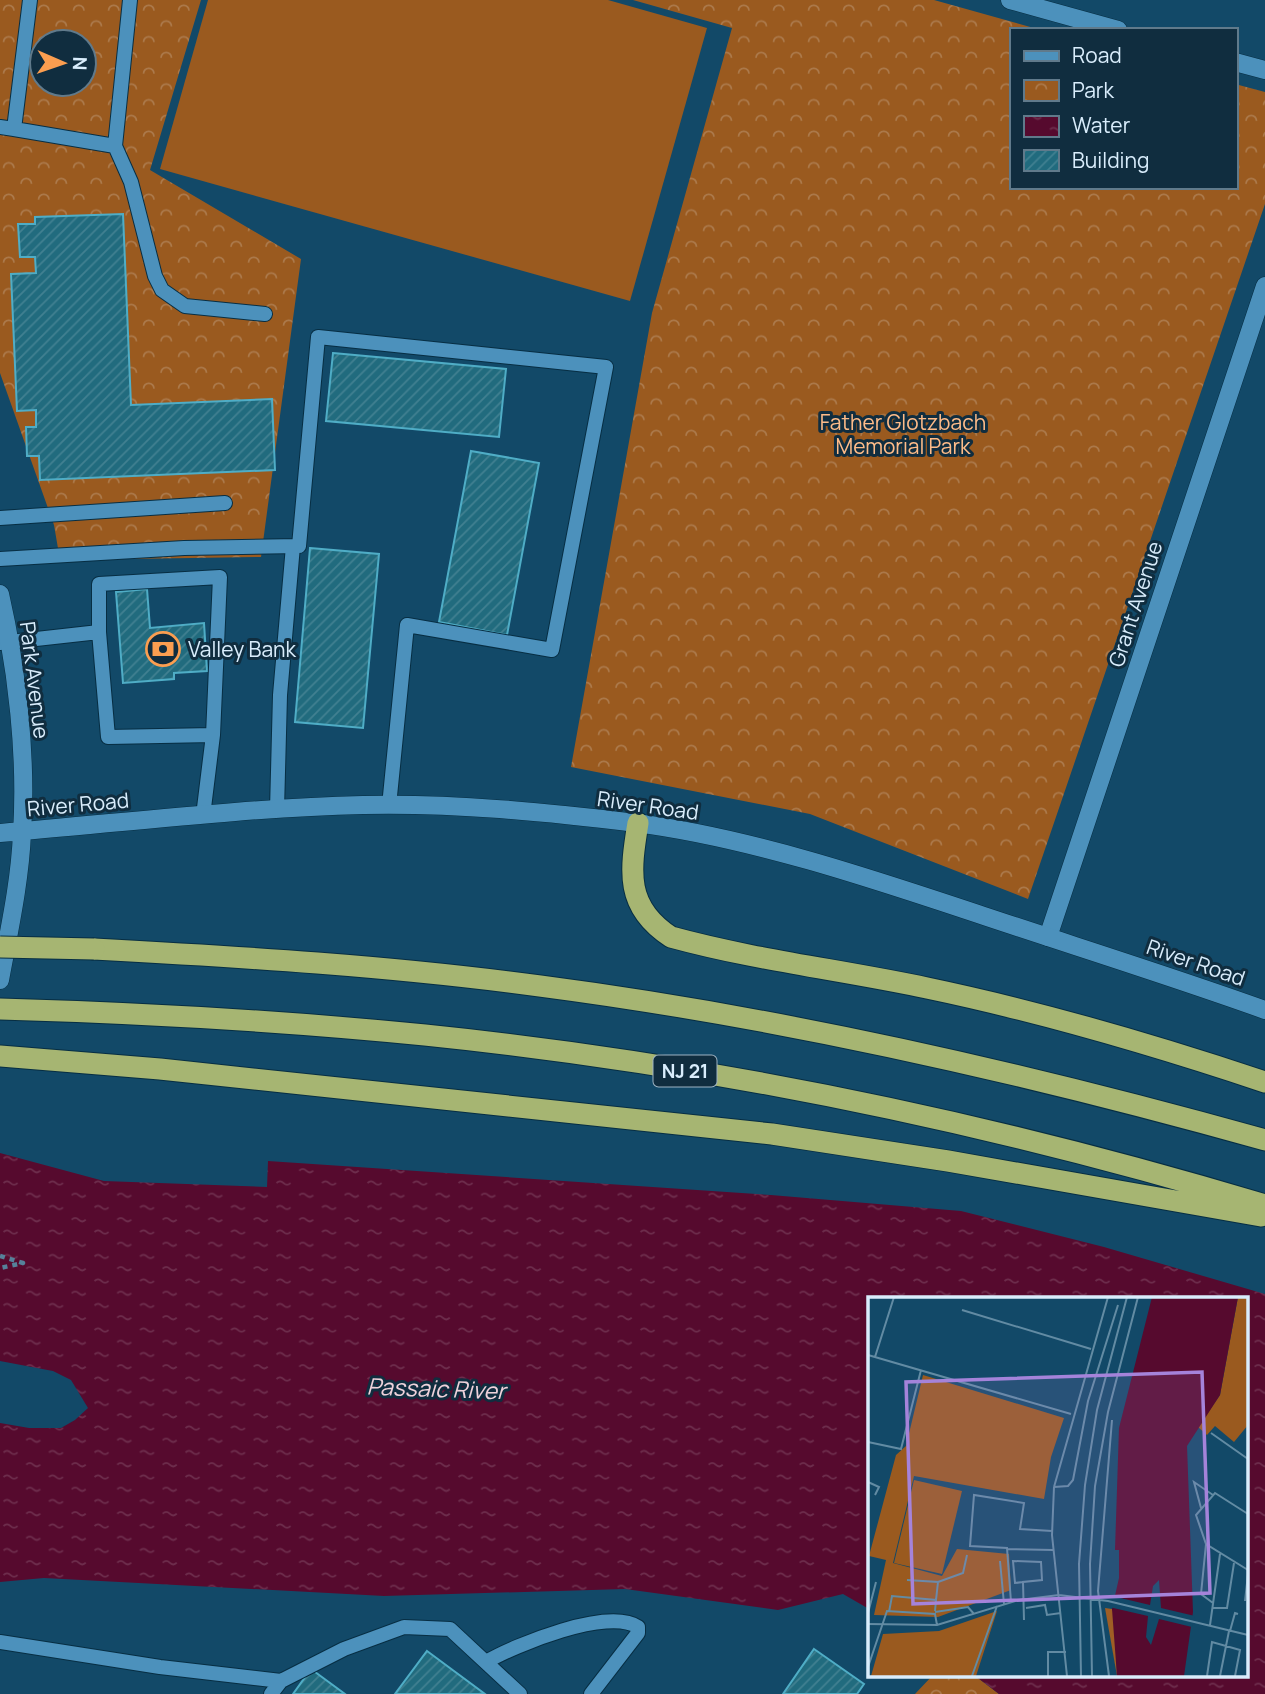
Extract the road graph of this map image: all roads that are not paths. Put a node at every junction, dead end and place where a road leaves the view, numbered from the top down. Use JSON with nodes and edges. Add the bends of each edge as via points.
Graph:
{"nodes":[{"id":1,"x":30,"y":0,"type":"edge"},
{"id":2,"x":130,"y":0,"type":"edge"},
{"id":3,"x":1010,"y":0,"type":"edge"},
{"id":4,"x":1111,"y":28,"type":"edge"},
{"id":5,"x":1237,"y":63,"type":"edge"},
{"id":6,"x":1265,"y":70,"type":"edge"},
{"id":7,"x":7,"y":128,"type":"edge"},
{"id":8,"x":116,"y":146,"type":"junction"},
{"id":9,"x":1265,"y":286,"type":"edge"},
{"id":10,"x":265,"y":314,"type":"dead end"},
{"id":11,"x":225,"y":502,"type":"dead end"},
{"id":12,"x":0,"y":518,"type":"edge"},
{"id":13,"x":293,"y":546,"type":"junction"},
{"id":14,"x":0,"y":559,"type":"edge"},
{"id":15,"x":0,"y":594,"type":"edge"},
{"id":16,"x":99,"y":632,"type":"junction"},
{"id":17,"x":4,"y":643,"type":"edge"},
{"id":18,"x":213,"y":734,"type":"junction"},
{"id":19,"x":389,"y":806,"type":"junction"},
{"id":20,"x":277,"y":810,"type":"junction"},
{"id":21,"x":203,"y":816,"type":"junction"},
{"id":22,"x":638,"y":823,"type":"junction"},
{"id":23,"x":23,"y":831,"type":"junction"},
{"id":24,"x":0,"y":833,"type":"edge"},
{"id":25,"x":1048,"y":937,"type":"junction"},
{"id":26,"x":0,"y":947,"type":"edge"},
{"id":27,"x":0,"y":980,"type":"edge"},
{"id":28,"x":0,"y":1009,"type":"edge"},
{"id":29,"x":1265,"y":1010,"type":"edge"},
{"id":30,"x":0,"y":1056,"type":"edge"},
{"id":31,"x":1265,"y":1082,"type":"edge"},
{"id":32,"x":1265,"y":1140,"type":"edge"},
{"id":33,"x":1265,"y":1205,"type":"edge"},
{"id":34,"x":1265,"y":1217,"type":"edge"},
{"id":35,"x":0,"y":1642,"type":"edge"},
{"id":36,"x":485,"y":1662,"type":"junction"},
{"id":37,"x":281,"y":1681,"type":"junction"},
{"id":38,"x":271,"y":1694,"type":"edge"},
{"id":39,"x":520,"y":1694,"type":"edge"},
{"id":40,"x":591,"y":1694,"type":"edge"}],
"edges":[{"from":1,"to":7,"type":"lane"},
{"from":2,"to":8,"type":"lane"},
{"from":3,"to":4,"type":"street"},
{"from":5,"to":6,"type":"street"},
{"from":7,"to":8,"type":"lane"},
{"from":8,"to":10,"type":"lane","via":[[162,290],[186,306]]},
{"from":9,"to":25,"type":"street","name":"Grant Avenue"},
{"from":11,"to":12,"type":"lane"},
{"from":13,"to":14,"type":"lane"},
{"from":13,"to":19,"type":"lane","via":[[299,546],[318,337],[606,367],[552,650],[407,625]]},
{"from":13,"to":20,"type":"lane","via":[[280,695]]},
{"from":15,"to":17,"type":"street","name":"Park Avenue"},
{"from":16,"to":17,"type":"lane"},
{"from":16,"to":18,"type":"lane","via":[[108,737]]},
{"from":16,"to":18,"type":"lane","via":[[99,584],[220,577]]},
{"from":17,"to":23,"type":"street","name":"Park Avenue","via":[[22,755]]},
{"from":18,"to":21,"type":"lane"},
{"from":19,"to":20,"type":"street","name":"River Road"},
{"from":19,"to":22,"type":"street","name":"River Road","via":[[507,810]]},
{"from":20,"to":21,"type":"street","name":"River Road"},
{"from":21,"to":23,"type":"street","name":"River Road"},
{"from":22,"to":25,"type":"street","name":"River Road","via":[[787,855]]},
{"from":22,"to":31,"type":"highway","via":[[632,861],[639,908],[671,937],[1035,1013]]},
{"from":23,"to":24,"type":"street","name":"River Road"},
{"from":23,"to":27,"type":"street","name":"Park Avenue"},
{"from":25,"to":29,"type":"street","name":"River Road"},
{"from":26,"to":32,"type":"highway","bridge":true,"via":[[313,962],[644,1001],[963,1061]]},
{"from":28,"to":33,"type":"highway","number":"NJ 21","via":[[308,1024],[635,1063],[950,1123]]},
{"from":30,"to":34,"type":"highway","via":[[772,1134]]},
{"from":35,"to":37,"type":"lane"},
{"from":36,"to":37,"type":"lane","via":[[450,1629],[404,1628],[344,1649]]},
{"from":36,"to":39,"type":"lane"},
{"from":36,"to":40,"type":"lane","via":[[585,1624],[631,1623],[639,1627]]},
{"from":37,"to":38,"type":"lane"}]}
